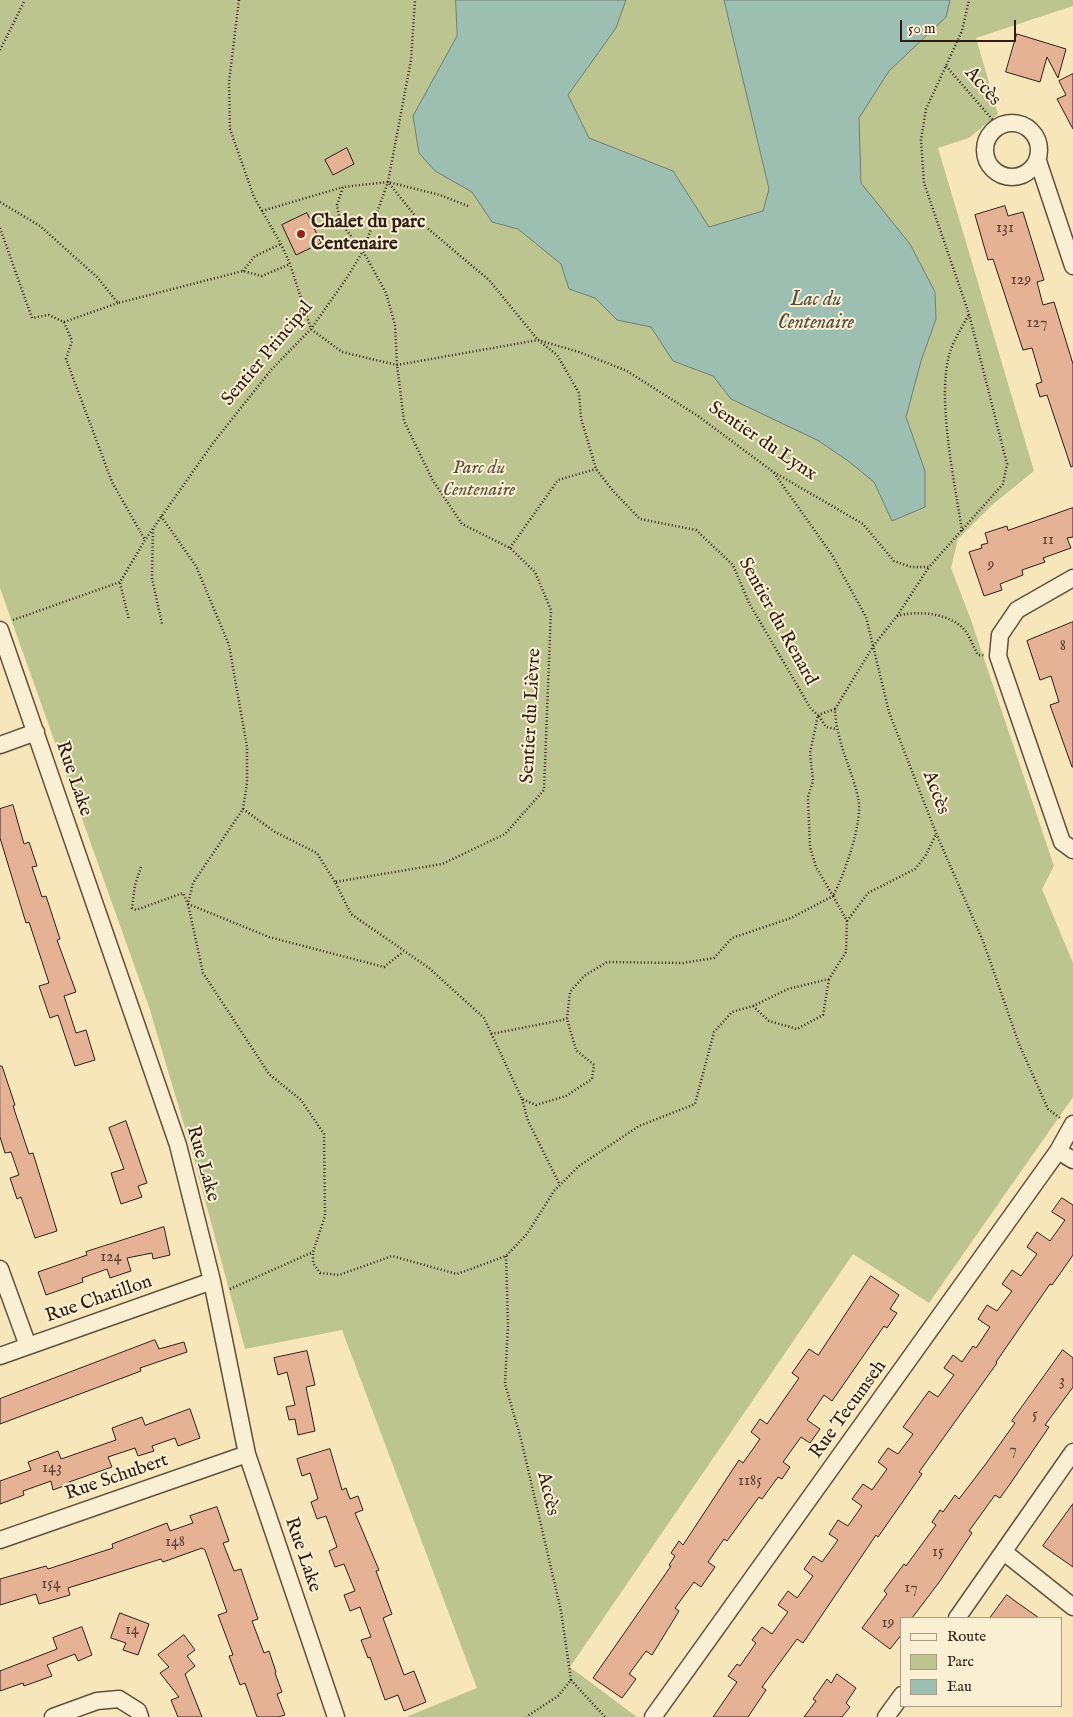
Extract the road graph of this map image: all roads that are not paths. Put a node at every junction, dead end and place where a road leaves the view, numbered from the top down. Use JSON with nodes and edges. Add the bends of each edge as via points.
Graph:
{"nodes":[{"id":1,"x":1038,"y":161,"type":"junction"},
{"id":2,"x":1073,"y":266,"type":"edge"},
{"id":3,"x":1073,"y":578,"type":"edge"},
{"id":4,"x":5,"y":626,"type":"edge"},
{"id":5,"x":36,"y":732,"type":"junction"},
{"id":6,"x":0,"y":745,"type":"edge"},
{"id":7,"x":1073,"y":850,"type":"edge"},
{"id":8,"x":1072,"y":1125,"type":"edge"},
{"id":9,"x":1058,"y":1151,"type":"junction"},
{"id":10,"x":1073,"y":1160,"type":"edge"},
{"id":11,"x":0,"y":1269,"type":"edge"},
{"id":12,"x":213,"y":1288,"type":"junction"},
{"id":13,"x":28,"y":1346,"type":"junction"},
{"id":14,"x":0,"y":1356,"type":"edge"},
{"id":15,"x":1073,"y":1452,"type":"edge"},
{"id":16,"x":247,"y":1454,"type":"junction"},
{"id":17,"x":0,"y":1540,"type":"edge"},
{"id":18,"x":1004,"y":1552,"type":"junction"},
{"id":19,"x":1073,"y":1607,"type":"edge"},
{"id":20,"x":958,"y":1617,"type":"edge"},
{"id":21,"x":900,"y":1698,"type":"edge"},
{"id":22,"x":53,"y":1717,"type":"edge"},
{"id":23,"x":140,"y":1717,"type":"edge"},
{"id":24,"x":336,"y":1717,"type":"edge"},
{"id":25,"x":654,"y":1717,"type":"edge"},
{"id":26,"x":886,"y":1717,"type":"edge"}],
"edges":[{"from":1,"to":1,"type":"street","via":[[1025,175],[1007,178],[998,174],[986,160],[984,150],[991,133],[998,126],[1014,123],[1030,129],[1039,143]]},
{"from":1,"to":2,"type":"street"},
{"from":3,"to":7,"type":"street","via":[[1017,610],[1000,635],[998,656],[1062,842]]},
{"from":4,"to":5,"type":"street","name":"Rue Lake"},
{"from":5,"to":6,"type":"street"},
{"from":5,"to":12,"type":"street","name":"Rue Lake","via":[[178,1145]]},
{"from":8,"to":9,"type":"street","name":"Rue Tecumseh"},
{"from":9,"to":10,"type":"street"},
{"from":9,"to":25,"type":"street","name":"Rue Tecumseh"},
{"from":11,"to":13,"type":"street"},
{"from":12,"to":13,"type":"street","name":"Rue Chatillon"},
{"from":12,"to":16,"type":"street","name":"Rue Lake"},
{"from":13,"to":14,"type":"street","name":"Rue Chatillon"},
{"from":15,"to":18,"type":"street"},
{"from":16,"to":17,"type":"street","name":"Rue Schubert"},
{"from":16,"to":24,"type":"street","name":"Rue Lake"},
{"from":18,"to":19,"type":"street"},
{"from":18,"to":20,"type":"street"},
{"from":21,"to":26,"type":"street"},
{"from":22,"to":23,"type":"street","via":[[98,1701],[119,1699],[138,1711]]}]}
